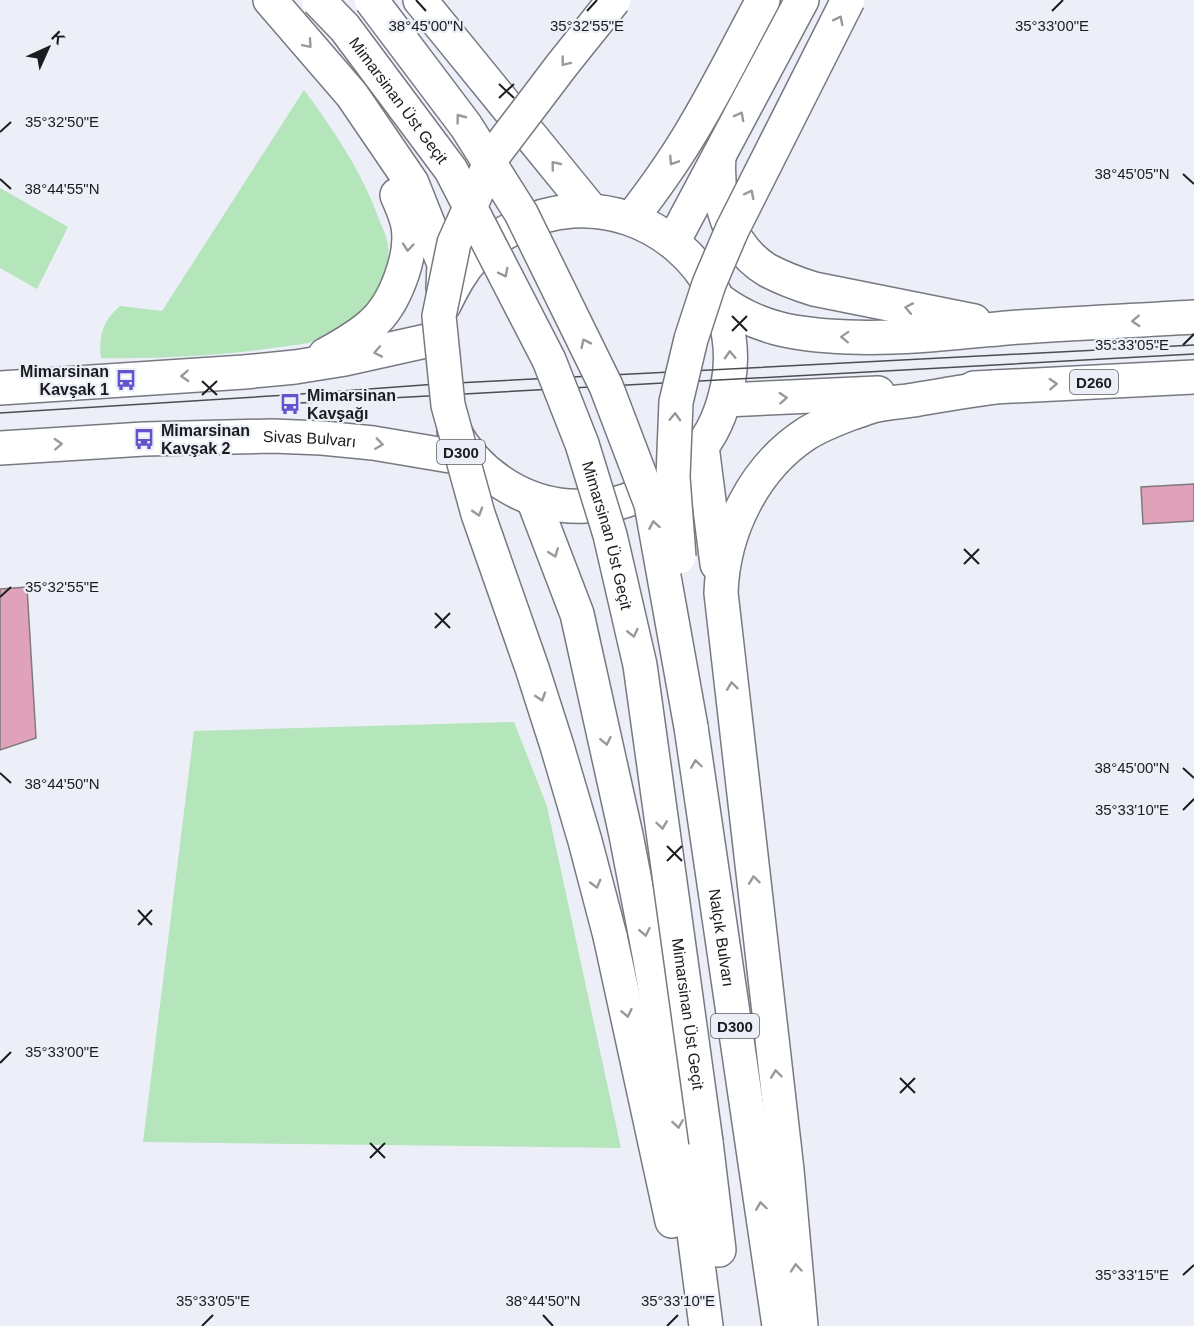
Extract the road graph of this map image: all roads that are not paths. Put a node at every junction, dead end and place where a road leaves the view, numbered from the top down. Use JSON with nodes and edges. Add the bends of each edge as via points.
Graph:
{"nodes":[{"id":1,"x":270,"y":0,"type":"edge"},
{"id":2,"x":318,"y":0,"type":"edge"},
{"id":3,"x":371,"y":0,"type":"edge"},
{"id":4,"x":420,"y":0,"type":"edge"},
{"id":5,"x":614,"y":0,"type":"edge"},
{"id":6,"x":763,"y":0,"type":"edge"},
{"id":7,"x":802,"y":0,"type":"edge"},
{"id":8,"x":848,"y":0,"type":"edge"},
{"id":9,"x":352,"y":95,"type":"junction"},
{"id":10,"x":719,"y":156,"type":"junction"},
{"id":11,"x":592,"y":211,"type":"junction"},
{"id":12,"x":631,"y":219,"type":"junction"},
{"id":13,"x":673,"y":242,"type":"junction"},
{"id":14,"x":718,"y":300,"type":"junction"},
{"id":15,"x":1194,"y":317,"type":"edge"},
{"id":16,"x":439,"y":324,"type":"junction"},
{"id":17,"x":1008,"y":328,"type":"junction"},
{"id":18,"x":295,"y":367,"type":"junction"},
{"id":19,"x":1194,"y":377,"type":"edge"},
{"id":20,"x":995,"y":387,"type":"junction"},
{"id":21,"x":0,"y":388,"type":"edge"},
{"id":22,"x":725,"y":400,"type":"junction"},
{"id":23,"x":702,"y":446,"type":"junction"},
{"id":24,"x":0,"y":448,"type":"edge"},
{"id":25,"x":474,"y":460,"type":"junction"},
{"id":26,"x":533,"y":499,"type":"junction"},
{"id":27,"x":721,"y":593,"type":"junction"},
{"id":28,"x":691,"y":727,"type":"junction"},
{"id":29,"x":695,"y":1326,"type":"edge"},
{"id":30,"x":706,"y":1326,"type":"edge"},
{"id":31,"x":728,"y":1326,"type":"edge"},
{"id":32,"x":779,"y":1326,"type":"edge"},
{"id":33,"x":801,"y":1326,"type":"edge"}],
"edges":[{"from":1,"to":9,"type":"highway","one_way":true},
{"from":2,"to":31,"type":"highway","name":"Mimarsinan Üst Geçit","one_way":true,"bridge":true,"via":[[345,28],[451,170],[549,360],[582,444],[610,535],[640,665]]},
{"from":28,"to":3,"type":"highway","one_way":true,"bridge":true,"via":[[651,504],[606,386],[521,213],[466,126]]},
{"from":11,"to":4,"type":"highway","one_way":true},
{"from":5,"to":29,"type":"highway","number":"D300","one_way":true,"bridge":true,"via":[[493,156],[454,243],[439,316],[448,405],[457,438],[478,514],[556,746],[610,936]]},
{"from":6,"to":12,"type":"highway","one_way":true,"via":[[687,139]]},
{"from":10,"to":7,"type":"highway","one_way":true},
{"from":28,"to":8,"type":"highway","number":"D300","one_way":true,"bridge":true,"via":[[673,477],[676,402],[709,284]]},
{"from":9,"to":16,"type":"highway","via":[[412,183],[444,264]]},
{"from":9,"to":18,"type":"highway","one_way":true,"via":[[404,211],[409,240],[406,261],[392,298],[373,324],[342,346]]},
{"from":10,"to":13,"type":"highway"},
{"from":17,"to":10,"type":"highway","one_way":true,"via":[[814,289],[766,269],[740,245],[726,218],[718,188]]},
{"from":11,"to":12,"type":"highway"},
{"from":11,"to":16,"type":"highway","via":[[560,212],[529,220],[501,235],[476,255],[456,280]]},
{"from":12,"to":13,"type":"highway"},
{"from":13,"to":14,"type":"highway","via":[[707,278]]},
{"from":17,"to":14,"type":"highway","one_way":true,"via":[[906,337],[804,335],[750,320]]},
{"from":22,"to":14,"type":"highway","one_way":true,"via":[[730,350]]},
{"from":15,"to":17,"type":"highway","one_way":true},
{"from":16,"to":18,"type":"highway","one_way":true,"via":[[379,352]]},
{"from":16,"to":25,"type":"highway","via":[[434,371],[440,401],[459,441]]},
{"from":18,"to":21,"type":"highway","one_way":true},
{"from":20,"to":19,"type":"highway","number":"D260","one_way":true},
{"from":22,"to":20,"type":"highway","one_way":true},
{"from":20,"to":27,"type":"highway","via":[[872,406],[824,424],[792,444],[764,474],[740,513],[725,558]]},
{"from":22,"to":23,"type":"highway"},
{"from":23,"to":26,"type":"highway","via":[[676,474],[644,494],[608,505],[570,507]]},
{"from":23,"to":27,"type":"highway"},
{"from":24,"to":25,"type":"highway","name":"Sivas Bulvarı","one_way":true,"via":[[272,436],[373,443]]},
{"from":25,"to":26,"type":"highway","via":[[491,476]]},
{"from":26,"to":30,"type":"highway","one_way":true,"via":[[577,614],[626,835],[670,1074]]},
{"from":33,"to":27,"type":"highway","one_way":true,"via":[[787,1170]]},
{"from":32,"to":28,"type":"highway","name":"Nalçık Bulvarı","number":"D300","one_way":true}]}
